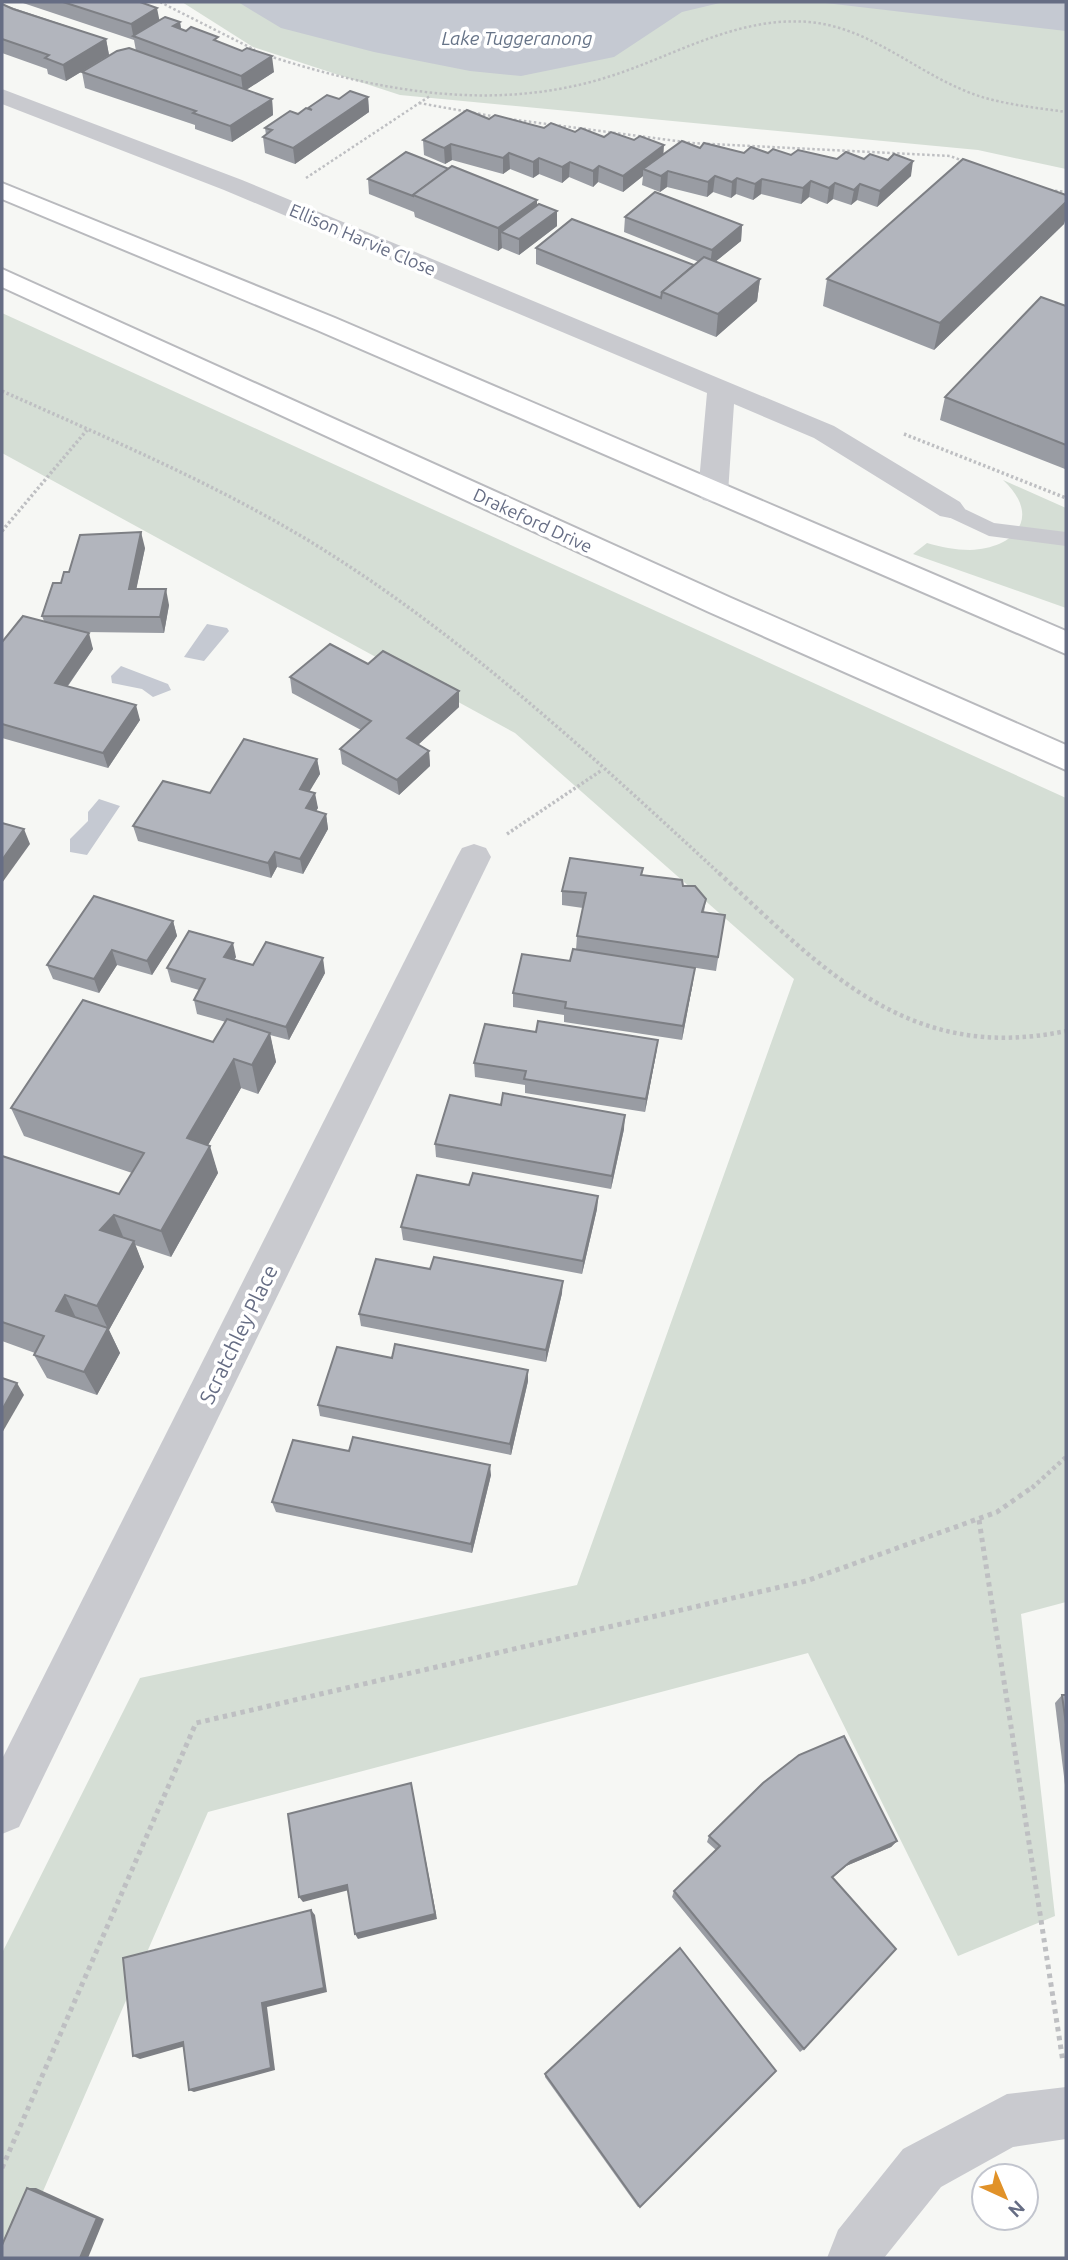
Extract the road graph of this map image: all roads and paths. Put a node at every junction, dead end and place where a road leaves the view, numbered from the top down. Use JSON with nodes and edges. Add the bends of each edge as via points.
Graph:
{"nodes":[{"id":1,"x":160,"y":2,"type":"edge"},
{"id":2,"x":2,"y":96,"type":"edge"},
{"id":3,"x":419,"y":103,"type":"dead end"},
{"id":4,"x":1066,"y":112,"type":"edge"},
{"id":5,"x":975,"y":166,"type":"edge"},
{"id":6,"x":2,"y":190,"type":"edge"},
{"id":7,"x":1045,"y":190,"type":"edge"},
{"id":8,"x":1066,"y":192,"type":"edge"},
{"id":9,"x":2,"y":277,"type":"edge"},
{"id":10,"x":721,"y":389,"type":"junction"},
{"id":11,"x":2,"y":391,"type":"edge"},
{"id":12,"x":87,"y":430,"type":"junction"},
{"id":13,"x":713,"y":493,"type":"junction"},
{"id":14,"x":950,"y":509,"type":"joint"},
{"id":15,"x":2,"y":531,"type":"edge"},
{"id":16,"x":1066,"y":539,"type":"edge"},
{"id":17,"x":1066,"y":643,"type":"edge"},
{"id":18,"x":1066,"y":758,"type":"edge"},
{"id":19,"x":602,"y":770,"type":"junction"},
{"id":20,"x":474,"y":857,"type":"joint"},
{"id":21,"x":1066,"y":1031,"type":"edge"},
{"id":22,"x":1066,"y":1457,"type":"edge"},
{"id":23,"x":979,"y":1520,"type":"junction"},
{"id":24,"x":2,"y":1811,"type":"edge"},
{"id":25,"x":1065,"y":2091,"type":"edge"},
{"id":26,"x":2,"y":2168,"type":"edge"},
{"id":27,"x":854,"y":2258,"type":"edge"}],
"edges":[{"from":1,"to":4,"type":"path","via":[[266,55],[392,91],[485,98],[558,91],[755,24],[808,22],[852,31],[956,87]]},
{"from":2,"to":10,"type":"street","name":"Ellison Harvie Close","via":[[233,185]]},
{"from":3,"to":5,"type":"path","via":[[626,136],[793,150],[950,156]]},
{"from":6,"to":13,"type":"highway","via":[[326,324]]},
{"from":7,"to":8,"type":"path"},
{"from":9,"to":18,"type":"highway","name":"Drakeford Drive"},
{"from":10,"to":13,"type":"street"},
{"from":10,"to":14,"type":"street","name":"Ellison Harvie Close","via":[[824,432]]},
{"from":11,"to":12,"type":"path"},
{"from":12,"to":15,"type":"path"},
{"from":12,"to":19,"type":"path","via":[[211,488],[346,564],[473,659]]},
{"from":13,"to":17,"type":"highway"},
{"from":14,"to":16,"type":"lane","via":[[989,529]]},
{"from":19,"to":20,"type":"path"},
{"from":19,"to":21,"type":"path","via":[[828,973],[866,998],[901,1017],[983,1040],[1023,1041]]},
{"from":20,"to":24,"type":"street","name":"Scratchley Place"},
{"from":22,"to":23,"type":"path","via":[[1042,1481]]},
{"from":23,"to":25,"type":"path"},
{"from":23,"to":26,"type":"path","via":[[771,1591],[196,1723]]},
{"from":25,"to":27,"type":"street","via":[[922,2168]]}]}
